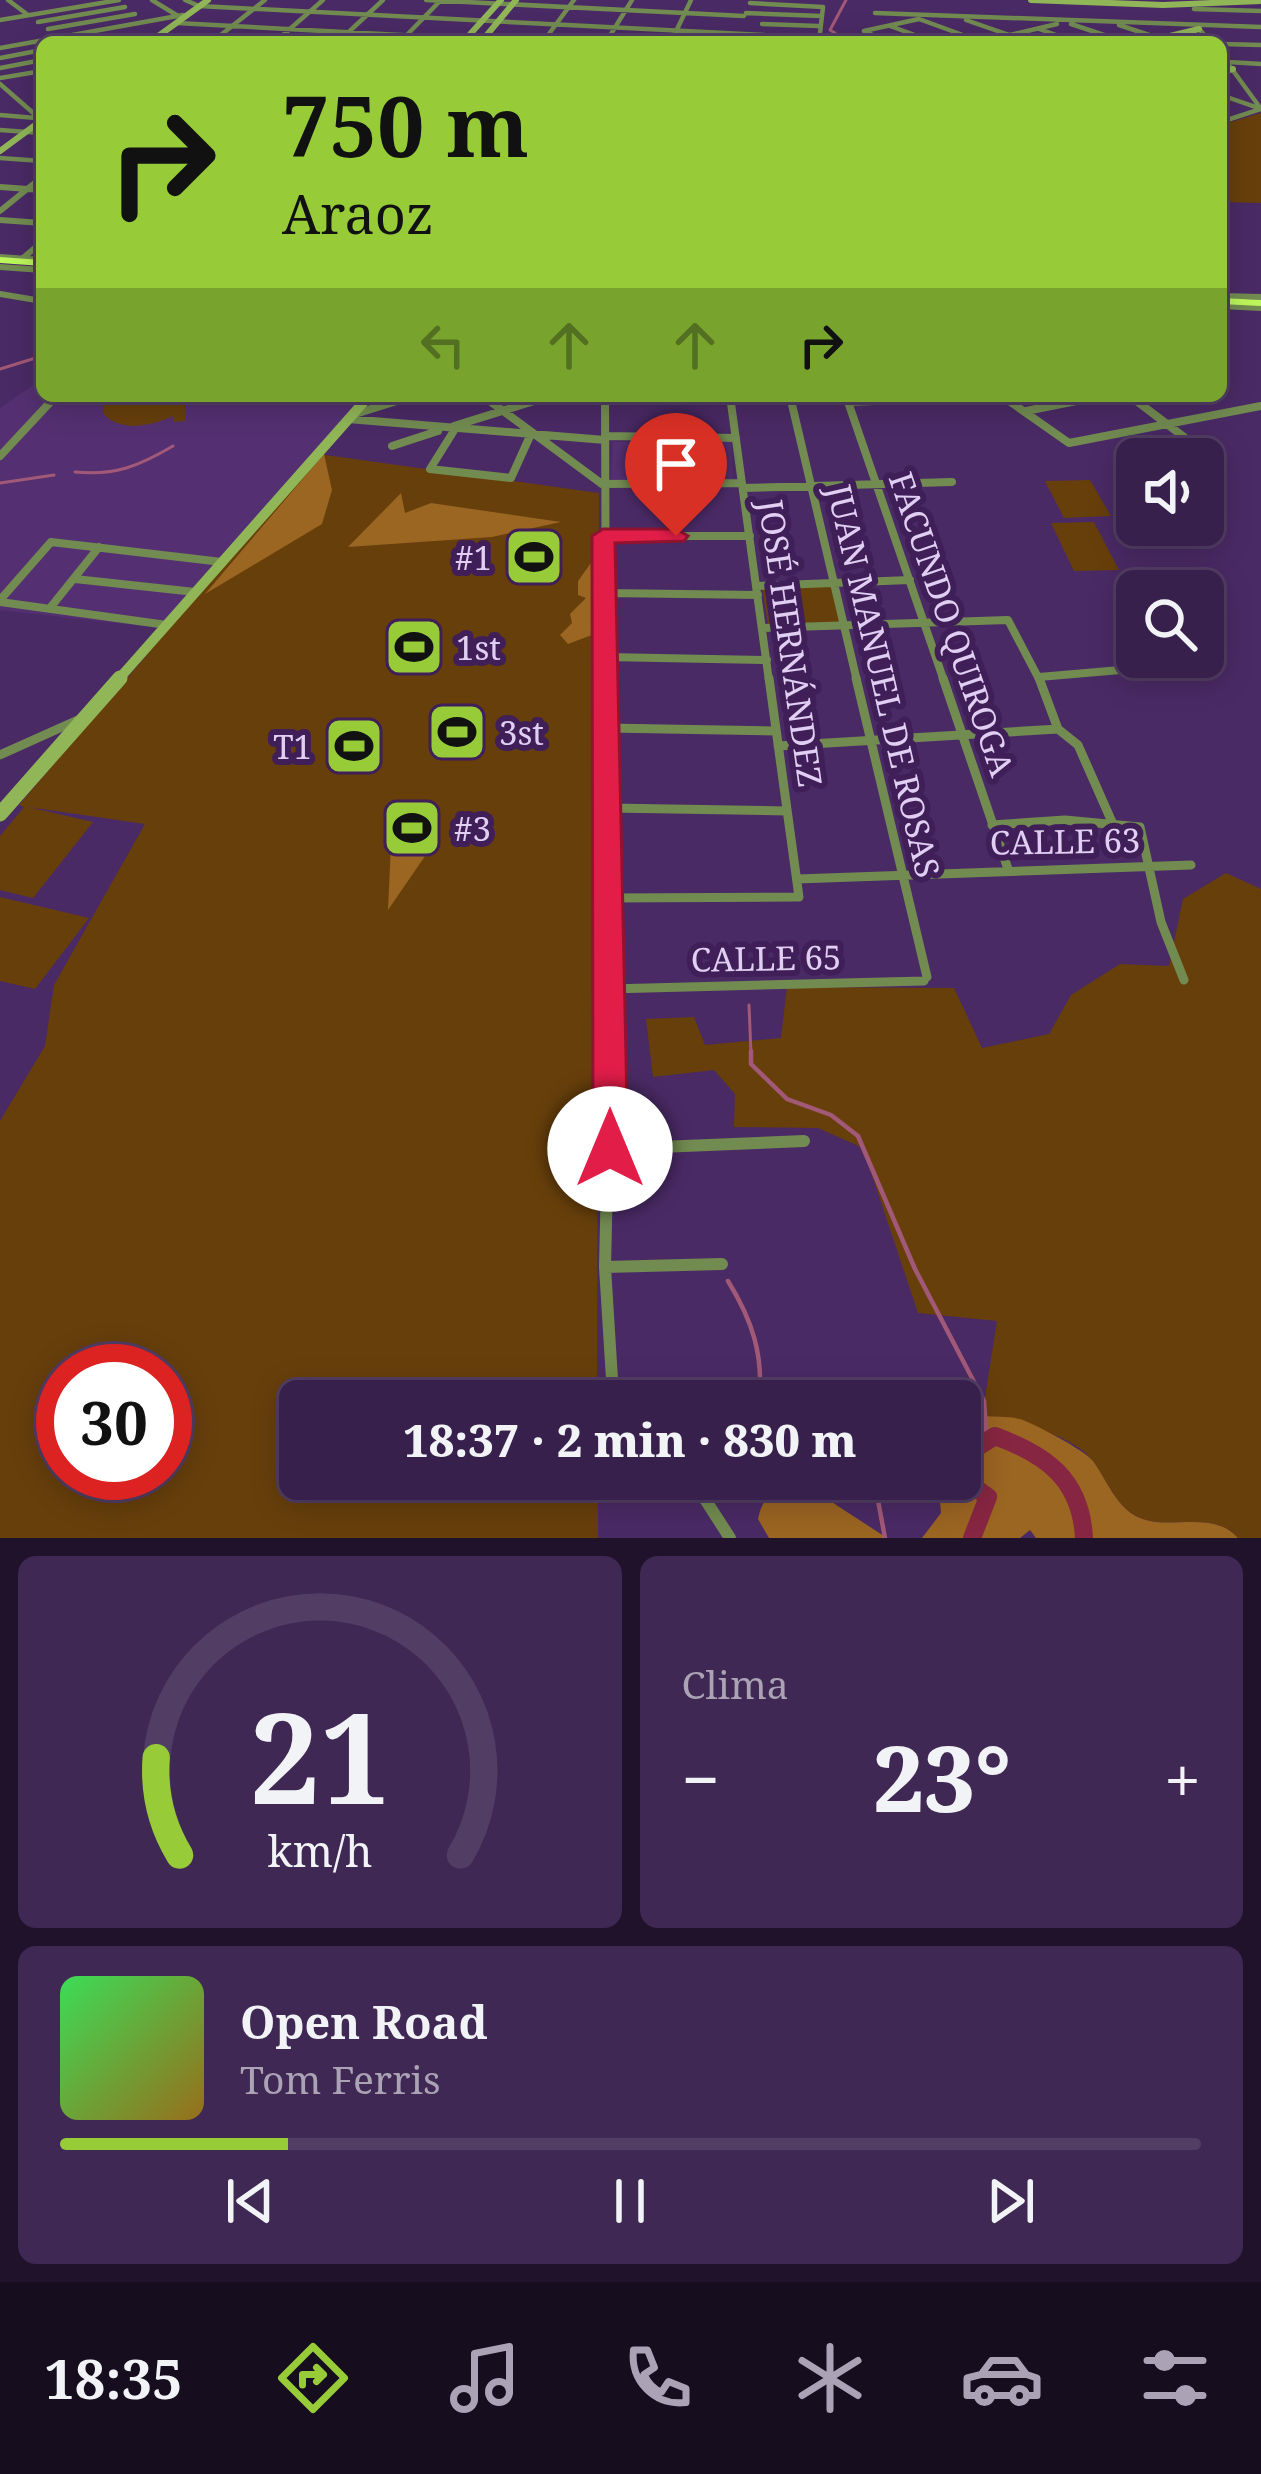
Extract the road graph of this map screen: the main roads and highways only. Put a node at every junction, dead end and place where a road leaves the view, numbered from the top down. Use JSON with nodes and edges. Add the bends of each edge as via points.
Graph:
{"nodes":[{"id":1,"x":208,"y":0,"type":"edge"},
{"id":2,"x":1031,"y":0,"type":"edge"},
{"id":3,"x":1227,"y":1,"type":"edge"},
{"id":4,"x":499,"y":2,"type":"edge"},
{"id":5,"x":514,"y":2,"type":"edge"},
{"id":6,"x":1261,"y":6,"type":"edge"},
{"id":7,"x":158,"y":36,"type":"edge"},
{"id":8,"x":468,"y":36,"type":"edge"},
{"id":9,"x":486,"y":36,"type":"edge"},
{"id":10,"x":1174,"y":36,"type":"edge"},
{"id":11,"x":1177,"y":36,"type":"edge"},
{"id":12,"x":36,"y":123,"type":"edge"},
{"id":13,"x":0,"y":154,"type":"edge"},
{"id":14,"x":0,"y":261,"type":"edge"},
{"id":15,"x":36,"y":264,"type":"edge"},
{"id":16,"x":1227,"y":300,"type":"edge"},
{"id":17,"x":1261,"y":302,"type":"edge"},
{"id":18,"x":364,"y":402,"type":"edge"},
{"id":19,"x":0,"y":814,"type":"edge"}],
"edges":[{"from":1,"to":7,"type":"main road"},
{"from":2,"to":3,"type":"main road"},
{"from":3,"to":6,"type":"main road"},
{"from":4,"to":8,"type":"main road"},
{"from":5,"to":9,"type":"main road"},
{"from":10,"to":11,"type":"main road","via":[[1198,29]]},
{"from":12,"to":13,"type":"main road"},
{"from":14,"to":15,"type":"highway"},
{"from":16,"to":17,"type":"highway"},
{"from":18,"to":19,"type":"main road"}]}
